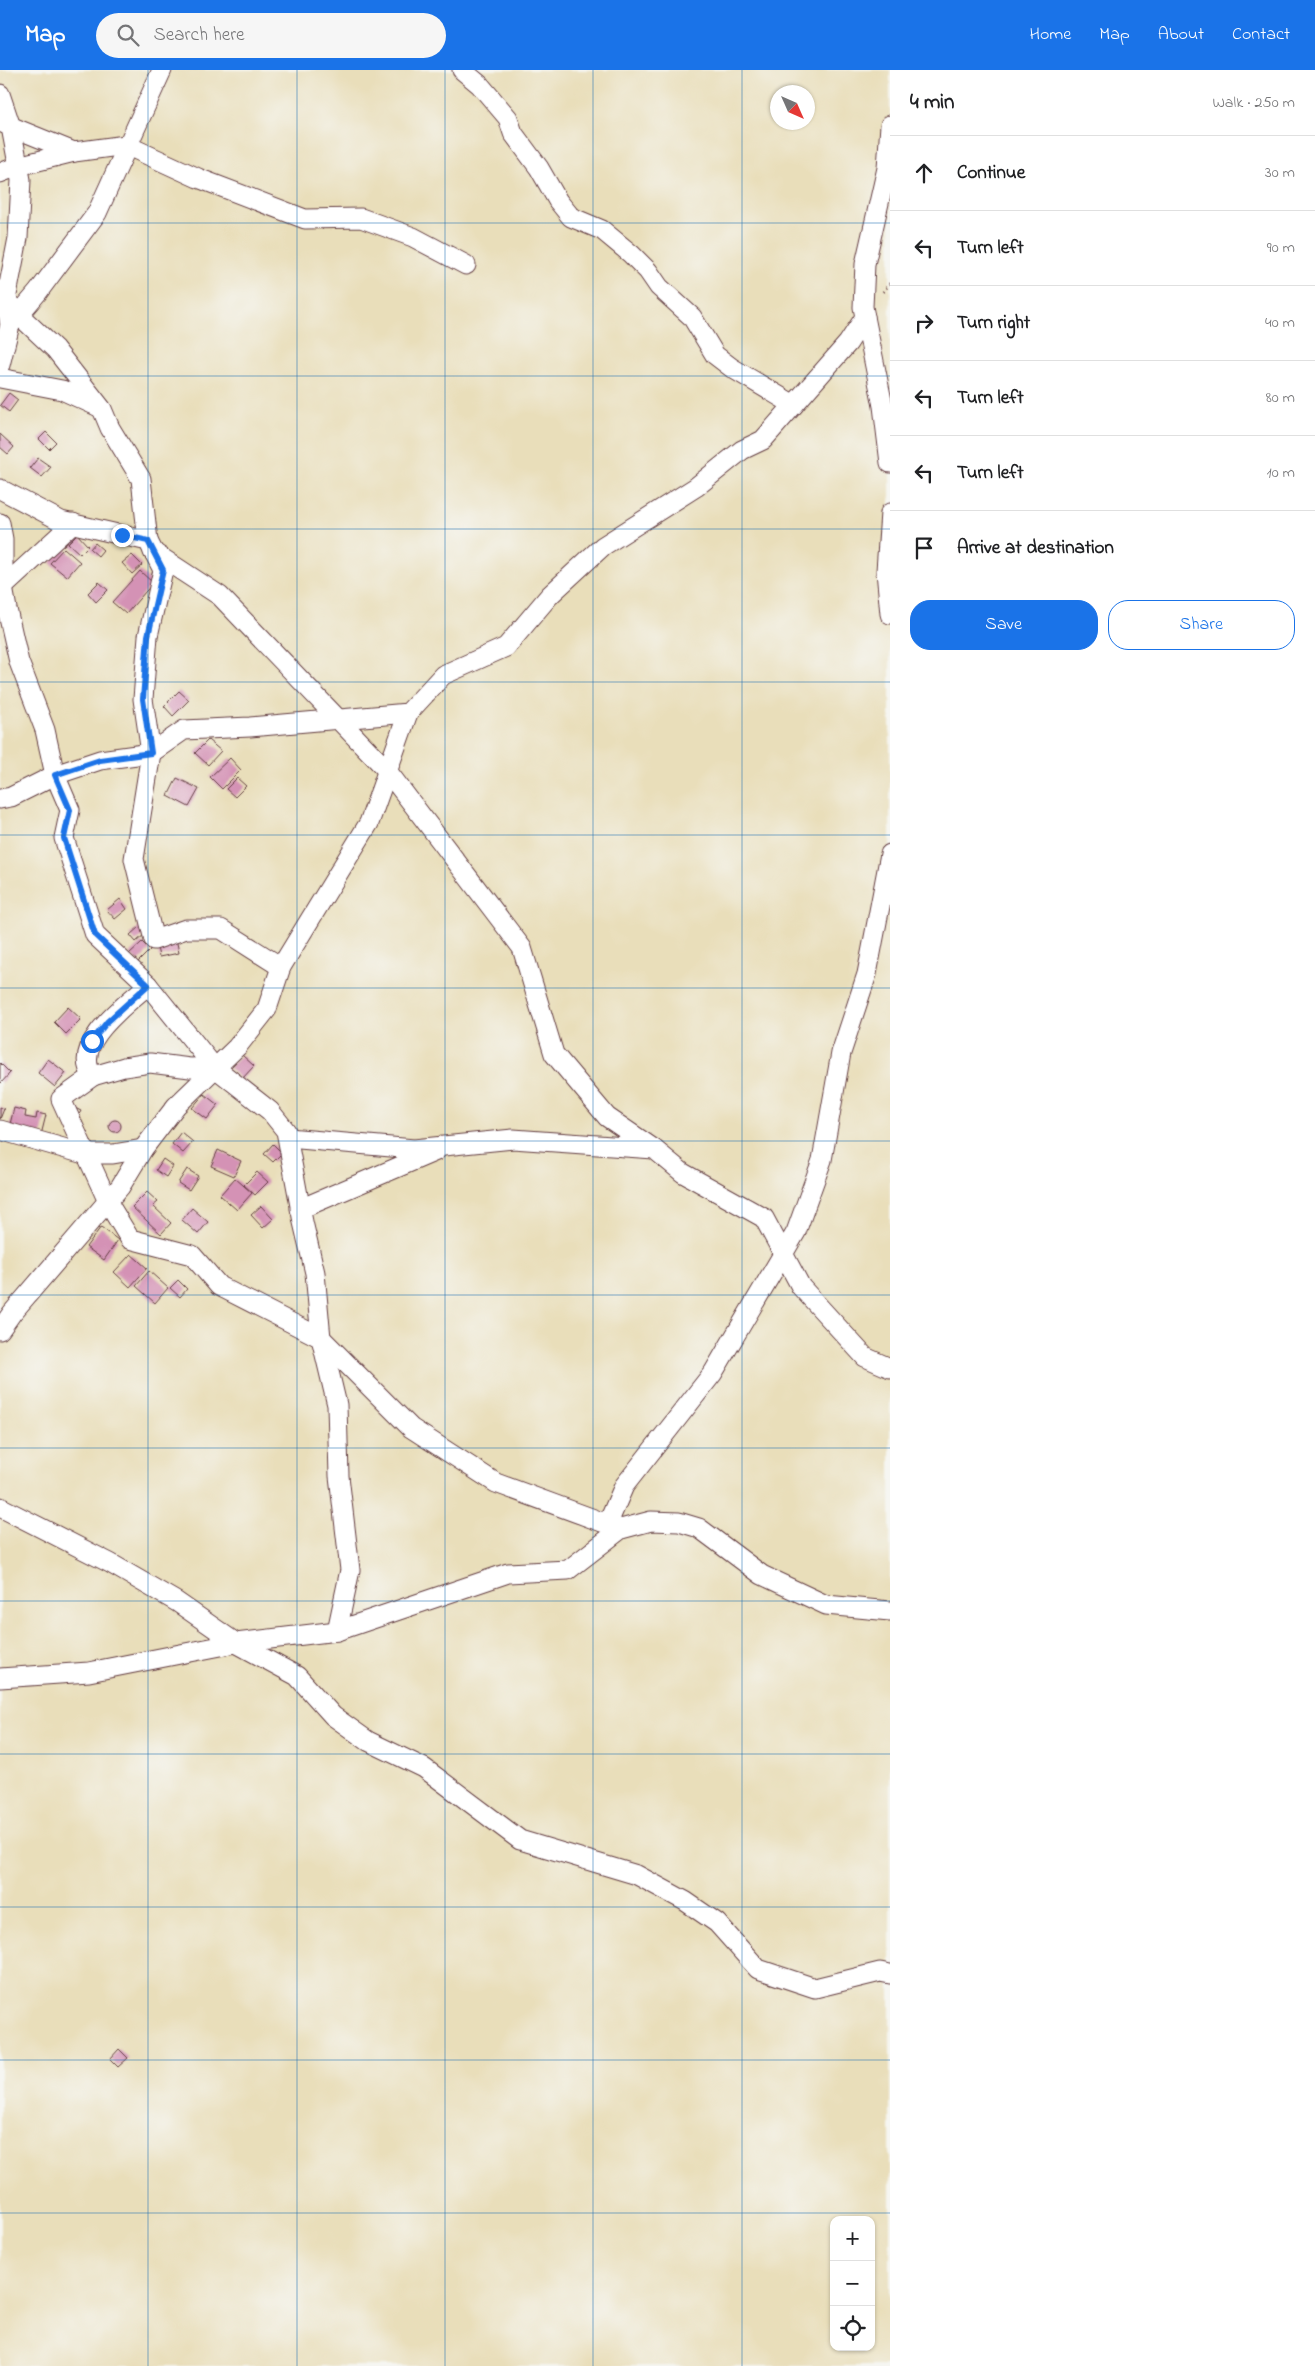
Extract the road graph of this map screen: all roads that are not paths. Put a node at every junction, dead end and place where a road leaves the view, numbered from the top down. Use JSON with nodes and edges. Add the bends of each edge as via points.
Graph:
{"nodes":[{"id":1,"x":162,"y":70,"type":"edge"},
{"id":2,"x":462,"y":70,"type":"edge"},
{"id":3,"x":0,"y":94,"type":"edge"},
{"id":4,"x":5,"y":124,"type":"edge"},
{"id":5,"x":890,"y":126,"type":"edge"},
{"id":6,"x":126,"y":145,"type":"junction"},
{"id":7,"x":74,"y":152,"type":"junction"},
{"id":8,"x":18,"y":166,"type":"junction"},
{"id":9,"x":0,"y":173,"type":"edge"},
{"id":10,"x":466,"y":265,"type":"dead end"},
{"id":11,"x":3,"y":293,"type":"edge"},
{"id":12,"x":865,"y":317,"type":"junction"},
{"id":13,"x":15,"y":320,"type":"junction"},
{"id":14,"x":0,"y":365,"type":"edge"},
{"id":15,"x":0,"y":378,"type":"edge"},
{"id":16,"x":794,"y":405,"type":"junction"},
{"id":17,"x":102,"y":409,"type":"junction"},
{"id":18,"x":890,"y":463,"type":"edge"},
{"id":19,"x":0,"y":489,"type":"edge"},
{"id":20,"x":890,"y":514,"type":"edge"},
{"id":21,"x":0,"y":523,"type":"edge"},
{"id":22,"x":73,"y":523,"type":"junction"},
{"id":23,"x":151,"y":547,"type":"junction"},
{"id":24,"x":2,"y":588,"type":"edge"},
{"id":25,"x":890,"y":614,"type":"edge"},
{"id":26,"x":408,"y":713,"type":"junction"},
{"id":27,"x":338,"y":719,"type":"junction"},
{"id":28,"x":151,"y":753,"type":"junction"},
{"id":29,"x":388,"y":771,"type":"junction"},
{"id":30,"x":55,"y":775,"type":"junction"},
{"id":31,"x":0,"y":799,"type":"edge"},
{"id":32,"x":890,"y":854,"type":"edge"},
{"id":33,"x":281,"y":967,"type":"junction"},
{"id":34,"x":148,"y":985,"type":"junction"},
{"id":35,"x":214,"y":1067,"type":"junction"},
{"id":36,"x":93,"y":1076,"type":"junction"},
{"id":37,"x":0,"y":1130,"type":"edge"},
{"id":38,"x":288,"y":1138,"type":"junction"},
{"id":39,"x":451,"y":1145,"type":"junction"},
{"id":40,"x":143,"y":1149,"type":"junction"},
{"id":41,"x":654,"y":1149,"type":"junction"},
{"id":42,"x":86,"y":1154,"type":"junction"},
{"id":43,"x":108,"y":1201,"type":"junction"},
{"id":44,"x":300,"y":1209,"type":"junction"},
{"id":45,"x":783,"y":1254,"type":"junction"},
{"id":46,"x":0,"y":1330,"type":"edge"},
{"id":47,"x":321,"y":1338,"type":"junction"},
{"id":48,"x":890,"y":1368,"type":"edge"},
{"id":49,"x":0,"y":1507,"type":"edge"},
{"id":50,"x":614,"y":1526,"type":"junction"},
{"id":51,"x":890,"y":1611,"type":"edge"},
{"id":52,"x":337,"y":1631,"type":"junction"},
{"id":53,"x":236,"y":1643,"type":"junction"},
{"id":54,"x":0,"y":1678,"type":"edge"},
{"id":55,"x":890,"y":1974,"type":"edge"}],
"edges":[{"from":1,"to":6,"type":"street"},
{"from":2,"to":16,"type":"street","via":[[480,85],[508,118],[514,133],[570,217],[602,230],[631,254],[659,288],[692,317],[715,355]]},
{"from":3,"to":4,"type":"street"},
{"from":4,"to":7,"type":"street"},
{"from":4,"to":8,"type":"street"},
{"from":5,"to":12,"type":"street","via":[[887,168],[865,264]]},
{"from":6,"to":7,"type":"street"},
{"from":6,"to":10,"type":"street","via":[[198,178],[304,219],[361,218],[413,237]]},
{"from":6,"to":13,"type":"street","via":[[97,213]]},
{"from":7,"to":8,"type":"street"},
{"from":8,"to":9,"type":"street"},
{"from":8,"to":11,"type":"street","via":[[21,180],[18,238]]},
{"from":11,"to":13,"type":"street"},
{"from":12,"to":16,"type":"street","via":[[848,343]]},
{"from":12,"to":18,"type":"street","via":[[883,406]]},
{"from":13,"to":14,"type":"street"},
{"from":13,"to":17,"type":"street","via":[[55,348]]},
{"from":15,"to":17,"type":"street","via":[[62,390]]},
{"from":16,"to":26,"type":"street","via":[[763,440],[742,450],[696,487],[603,546],[550,595],[506,647],[443,675]]},
{"from":17,"to":23,"type":"street","via":[[141,479]]},
{"from":19,"to":22,"type":"street","via":[[61,521]]},
{"from":20,"to":25,"type":"street","via":[[886,571]]},
{"from":21,"to":24,"type":"street","via":[[3,539]]},
{"from":22,"to":23,"type":"street"},
{"from":22,"to":24,"type":"street"},
{"from":23,"to":27,"type":"street","via":[[220,596]]},
{"from":23,"to":28,"type":"street","via":[[163,570],[148,636],[143,699]]},
{"from":24,"to":30,"type":"street","via":[[19,662],[45,730]]},
{"from":26,"to":27,"type":"street"},
{"from":26,"to":29,"type":"street"},
{"from":27,"to":28,"type":"street","via":[[184,730]]},
{"from":27,"to":29,"type":"street"},
{"from":28,"to":30,"type":"street","via":[[100,760]]},
{"from":28,"to":33,"type":"street","via":[[134,859],[154,940],[186,929],[221,929]]},
{"from":29,"to":33,"type":"street","via":[[369,824]]},
{"from":29,"to":41,"type":"street","via":[[522,948],[554,1054],[607,1117]]},
{"from":30,"to":31,"type":"street","via":[[11,797]]},
{"from":30,"to":34,"type":"street","via":[[70,810],[64,838],[95,935]]},
{"from":32,"to":45,"type":"street","via":[[867,974],[841,1053],[822,1160],[796,1232]]},
{"from":33,"to":35,"type":"street","via":[[268,1009],[237,1047]]},
{"from":34,"to":35,"type":"street"},
{"from":34,"to":36,"type":"street","via":[[107,1022],[92,1041],[87,1051],[89,1071]]},
{"from":35,"to":36,"type":"street","via":[[150,1063]]},
{"from":35,"to":38,"type":"street","via":[[270,1111],[285,1126]]},
{"from":35,"to":40,"type":"street","via":[[176,1106]]},
{"from":36,"to":42,"type":"street","via":[[61,1099]]},
{"from":37,"to":42,"type":"street"},
{"from":38,"to":39,"type":"street","via":[[414,1149]]},
{"from":38,"to":44,"type":"street"},
{"from":39,"to":41,"type":"street","via":[[513,1140]]},
{"from":39,"to":44,"type":"street"},
{"from":40,"to":42,"type":"street"},
{"from":40,"to":43,"type":"street"},
{"from":41,"to":45,"type":"street","via":[[683,1173],[764,1218]]},
{"from":42,"to":43,"type":"street"},
{"from":43,"to":46,"type":"street"},
{"from":43,"to":47,"type":"street","via":[[130,1239],[192,1254],[219,1286]]},
{"from":44,"to":47,"type":"street","via":[[315,1273]]},
{"from":45,"to":48,"type":"street","via":[[801,1287],[865,1357]]},
{"from":45,"to":50,"type":"street","via":[[713,1373],[624,1486]]},
{"from":47,"to":50,"type":"street","via":[[411,1428],[496,1483]]},
{"from":47,"to":52,"type":"street","via":[[337,1405],[339,1476],[350,1570]]},
{"from":49,"to":53,"type":"street","via":[[110,1562],[178,1602]]},
{"from":50,"to":51,"type":"street","via":[[651,1521],[679,1522],[699,1528],[762,1575],[826,1605]]},
{"from":50,"to":52,"type":"street","via":[[568,1570],[508,1573]]},
{"from":52,"to":53,"type":"street"},
{"from":53,"to":54,"type":"street","via":[[89,1672]]},
{"from":53,"to":55,"type":"street","via":[[298,1676],[333,1716],[368,1741],[424,1768],[520,1840],[637,1875],[685,1901],[717,1923],[758,1969],[814,1988],[880,1972]]}]}
